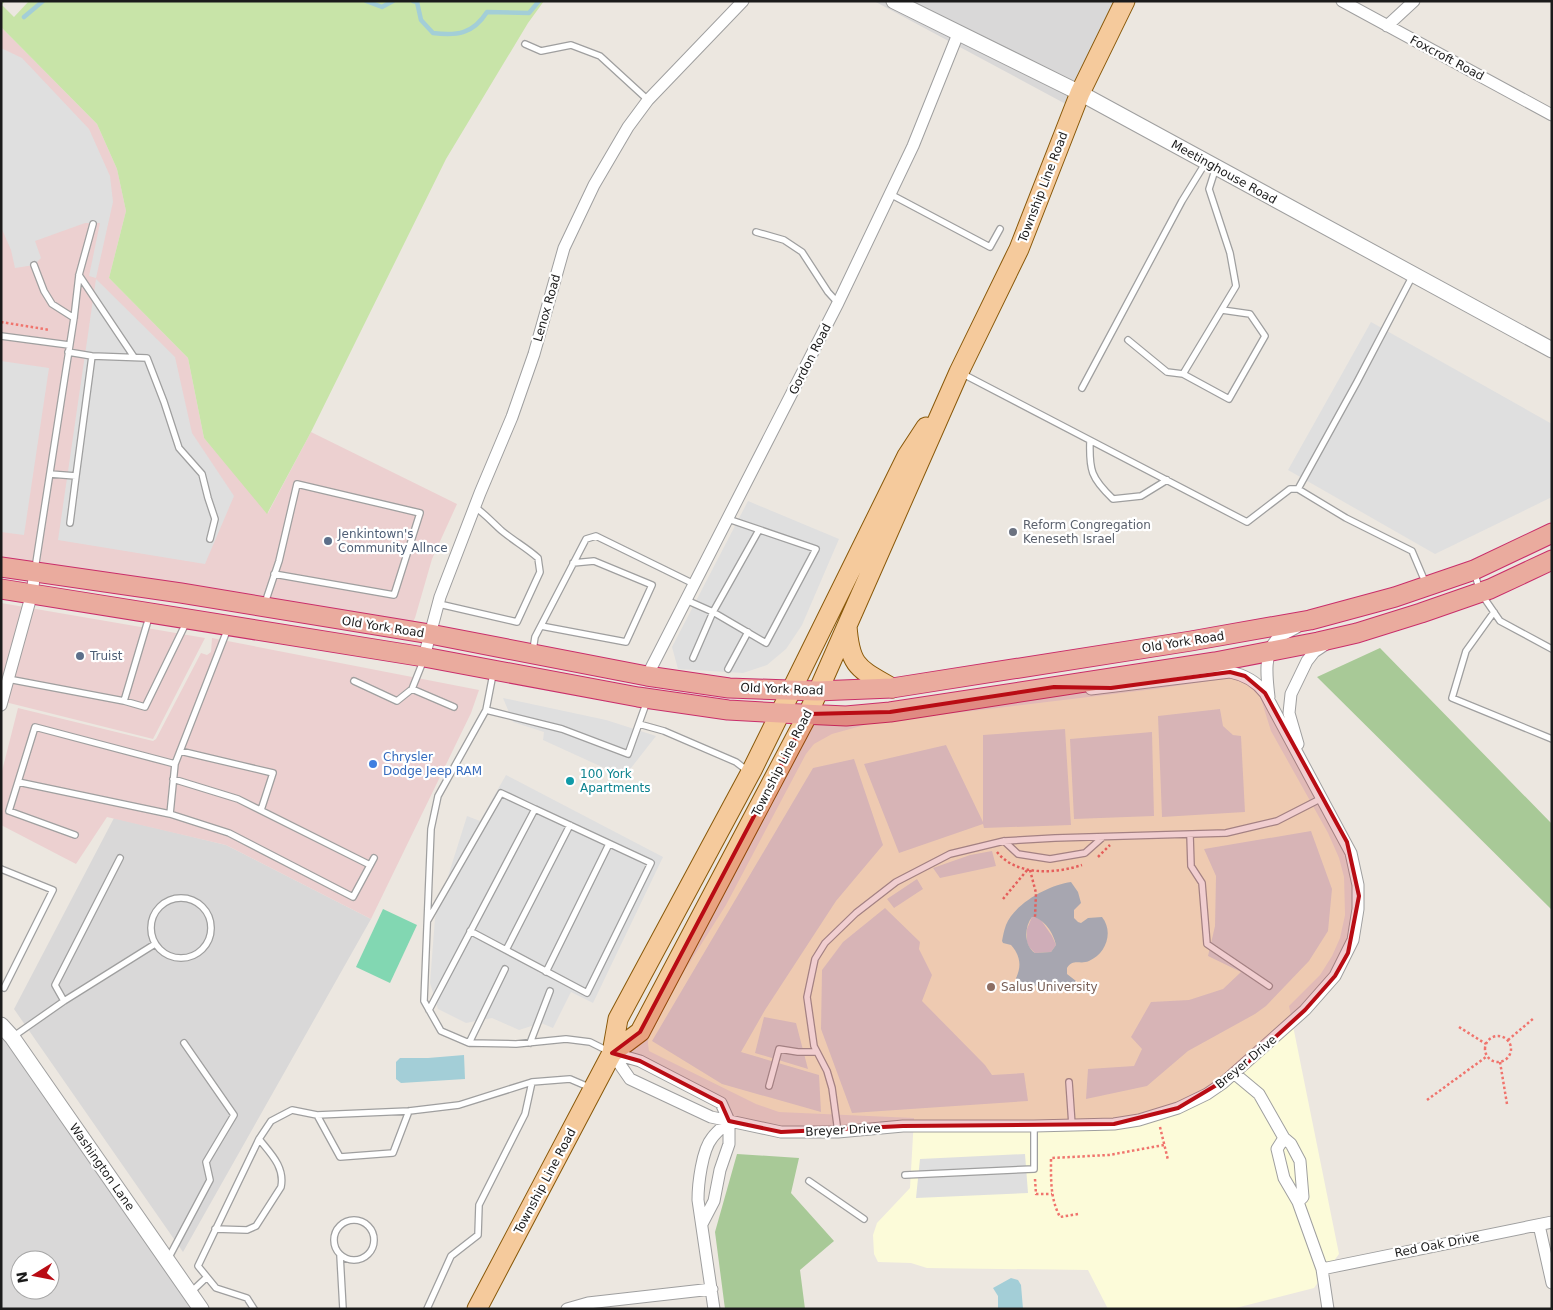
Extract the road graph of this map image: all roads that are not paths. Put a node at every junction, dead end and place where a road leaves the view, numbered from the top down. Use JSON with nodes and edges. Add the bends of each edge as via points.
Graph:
{"nodes":[{"id":1,"x":743,"y":1,"type":"edge"},
{"id":2,"x":894,"y":1,"type":"edge"},
{"id":3,"x":1125,"y":1,"type":"edge"},
{"id":4,"x":1342,"y":1,"type":"edge"},
{"id":5,"x":1414,"y":1,"type":"edge"},
{"id":6,"x":1388,"y":26,"type":"junction"},
{"id":7,"x":958,"y":34,"type":"junction"},
{"id":8,"x":526,"y":44,"type":"dead end"},
{"id":9,"x":1080,"y":94,"type":"junction"},
{"id":10,"x":648,"y":100,"type":"junction"},
{"id":11,"x":1552,"y":115,"type":"edge"},
{"id":12,"x":1211,"y":165,"type":"junction"},
{"id":13,"x":890,"y":194,"type":"junction"},
{"id":14,"x":94,"y":224,"type":"dead end"},
{"id":15,"x":1000,"y":229,"type":"dead end"},
{"id":16,"x":756,"y":232,"type":"dead end"},
{"id":17,"x":34,"y":264,"type":"dead end"},
{"id":18,"x":79,"y":275,"type":"junction"},
{"id":19,"x":1414,"y":275,"type":"junction"},
{"id":20,"x":838,"y":303,"type":"junction"},
{"id":21,"x":1222,"y":310,"type":"junction"},
{"id":22,"x":74,"y":318,"type":"junction"},
{"id":23,"x":1,"y":336,"type":"edge"},
{"id":24,"x":1128,"y":340,"type":"dead end"},
{"id":25,"x":69,"y":345,"type":"junction"},
{"id":26,"x":1552,"y":350,"type":"edge"},
{"id":27,"x":68,"y":352,"type":"junction"},
{"id":28,"x":92,"y":356,"type":"junction"},
{"id":29,"x":134,"y":357,"type":"junction"},
{"id":30,"x":960,"y":372,"type":"junction"},
{"id":31,"x":1183,"y":374,"type":"junction"},
{"id":32,"x":1082,"y":388,"type":"dead end"},
{"id":33,"x":1090,"y":441,"type":"junction"},
{"id":34,"x":50,"y":474,"type":"junction"},
{"id":35,"x":76,"y":476,"type":"junction"},
{"id":36,"x":1167,"y":480,"type":"junction"},
{"id":37,"x":1298,"y":489,"type":"junction"},
{"id":38,"x":475,"y":507,"type":"junction"},
{"id":39,"x":728,"y":518,"type":"junction"},
{"id":40,"x":70,"y":523,"type":"dead end"},
{"id":41,"x":759,"y":530,"type":"junction"},
{"id":42,"x":1552,"y":533,"type":"edge"},
{"id":43,"x":210,"y":539,"type":"dead end"},
{"id":44,"x":1552,"y":560,"type":"edge"},
{"id":45,"x":573,"y":563,"type":"junction"},
{"id":46,"x":1,"y":567,"type":"edge"},
{"id":47,"x":1474,"y":570,"type":"junction"},
{"id":48,"x":35,"y":572,"type":"junction"},
{"id":49,"x":274,"y":574,"type":"junction"},
{"id":50,"x":694,"y":584,"type":"junction"},
{"id":51,"x":1427,"y":586,"type":"junction"},
{"id":52,"x":1,"y":589,"type":"edge"},
{"id":53,"x":1480,"y":592,"type":"junction"},
{"id":54,"x":32,"y":594,"type":"junction"},
{"id":55,"x":686,"y":600,"type":"junction"},
{"id":56,"x":236,"y":602,"type":"junction"},
{"id":57,"x":439,"y":604,"type":"junction"},
{"id":58,"x":264,"y":607,"type":"junction"},
{"id":59,"x":150,"y":612,"type":"junction"},
{"id":60,"x":713,"y":612,"type":"junction"},
{"id":61,"x":1494,"y":612,"type":"junction"},
{"id":62,"x":188,"y":618,"type":"junction"},
{"id":63,"x":1310,"y":620,"type":"junction"},
{"id":64,"x":229,"y":626,"type":"junction"},
{"id":65,"x":541,"y":626,"type":"junction"},
{"id":66,"x":847,"y":626,"type":"junction"},
{"id":67,"x":748,"y":632,"type":"junction"},
{"id":68,"x":430,"y":634,"type":"junction"},
{"id":69,"x":1336,"y":638,"type":"junction"},
{"id":70,"x":1552,"y":649,"type":"edge"},
{"id":71,"x":1271,"y":650,"type":"junction"},
{"id":72,"x":532,"y":654,"type":"junction"},
{"id":73,"x":424,"y":657,"type":"junction"},
{"id":74,"x":693,"y":658,"type":"dead end"},
{"id":75,"x":728,"y":669,"type":"dead end"},
{"id":76,"x":494,"y":670,"type":"junction"},
{"id":77,"x":647,"y":676,"type":"junction"},
{"id":78,"x":8,"y":679,"type":"junction"},
{"id":79,"x":354,"y":682,"type":"dead end"},
{"id":80,"x":1054,"y":687,"type":"junction"},
{"id":81,"x":892,"y":688,"type":"junction"},
{"id":82,"x":412,"y":689,"type":"junction"},
{"id":83,"x":793,"y":689,"type":"junction"},
{"id":84,"x":817,"y":691,"type":"junction"},
{"id":85,"x":648,"y":699,"type":"junction"},
{"id":86,"x":124,"y":701,"type":"junction"},
{"id":87,"x":1269,"y":701,"type":"junction"},
{"id":88,"x":1,"y":705,"type":"edge"},
{"id":89,"x":454,"y":707,"type":"dead end"},
{"id":90,"x":486,"y":710,"type":"junction"},
{"id":91,"x":780,"y":713,"type":"junction"},
{"id":92,"x":808,"y":714,"type":"junction"},
{"id":93,"x":639,"y":724,"type":"junction"},
{"id":94,"x":1552,"y":739,"type":"edge"},
{"id":95,"x":180,"y":751,"type":"junction"},
{"id":96,"x":1303,"y":763,"type":"junction"},
{"id":97,"x":175,"y":764,"type":"junction"},
{"id":98,"x":750,"y":773,"type":"junction"},
{"id":99,"x":173,"y":780,"type":"junction"},
{"id":100,"x":18,"y":782,"type":"junction"},
{"id":101,"x":1322,"y":798,"type":"junction"},
{"id":102,"x":535,"y":809,"type":"junction"},
{"id":103,"x":261,"y":810,"type":"junction"},
{"id":104,"x":170,"y":814,"type":"junction"},
{"id":105,"x":570,"y":825,"type":"junction"},
{"id":106,"x":75,"y":835,"type":"dead end"},
{"id":107,"x":1190,"y":835,"type":"junction"},
{"id":108,"x":1104,"y":837,"type":"junction"},
{"id":109,"x":1004,"y":841,"type":"junction"},
{"id":110,"x":610,"y":844,"type":"junction"},
{"id":111,"x":120,"y":858,"type":"dead end"},
{"id":112,"x":374,"y":858,"type":"dead end"},
{"id":113,"x":370,"y":865,"type":"junction"},
{"id":114,"x":1,"y":869,"type":"edge"},
{"id":115,"x":427,"y":922,"type":"junction"},
{"id":116,"x":470,"y":931,"type":"junction"},
{"id":117,"x":155,"y":944,"type":"junction"},
{"id":118,"x":506,"y":950,"type":"junction"},
{"id":119,"x":505,"y":970,"type":"dead end"},
{"id":120,"x":546,"y":972,"type":"junction"},
{"id":121,"x":1269,"y":986,"type":"dead end"},
{"id":122,"x":4,"y":988,"type":"dead end"},
{"id":123,"x":550,"y":990,"type":"dead end"},
{"id":124,"x":64,"y":1001,"type":"junction"},
{"id":125,"x":428,"y":1010,"type":"junction"},
{"id":126,"x":1,"y":1025,"type":"edge"},
{"id":127,"x":12,"y":1037,"type":"junction"},
{"id":128,"x":184,"y":1043,"type":"dead end"},
{"id":129,"x":469,"y":1043,"type":"junction"},
{"id":130,"x":530,"y":1043,"type":"junction"},
{"id":131,"x":818,"y":1052,"type":"junction"},
{"id":132,"x":612,"y":1053,"type":"junction"},
{"id":133,"x":1235,"y":1074,"type":"junction"},
{"id":134,"x":532,"y":1082,"type":"junction"},
{"id":135,"x":1069,"y":1082,"type":"dead end"},
{"id":136,"x":769,"y":1086,"type":"dead end"},
{"id":137,"x":593,"y":1089,"type":"junction"},
{"id":138,"x":409,"y":1112,"type":"junction"},
{"id":139,"x":317,"y":1116,"type":"junction"},
{"id":140,"x":729,"y":1120,"type":"junction"},
{"id":141,"x":1072,"y":1125,"type":"junction"},
{"id":142,"x":1034,"y":1126,"type":"junction"},
{"id":143,"x":838,"y":1132,"type":"junction"},
{"id":144,"x":1284,"y":1138,"type":"junction"},
{"id":145,"x":260,"y":1139,"type":"junction"},
{"id":146,"x":905,"y":1175,"type":"dead end"},
{"id":147,"x":809,"y":1181,"type":"dead end"},
{"id":148,"x":1298,"y":1202,"type":"junction"},
{"id":149,"x":864,"y":1219,"type":"dead end"},
{"id":150,"x":1552,"y":1222,"type":"edge"},
{"id":151,"x":702,"y":1224,"type":"junction"},
{"id":152,"x":1539,"y":1225,"type":"junction"},
{"id":153,"x":215,"y":1229,"type":"junction"},
{"id":154,"x":340,"y":1255,"type":"junction"},
{"id":155,"x":167,"y":1261,"type":"junction"},
{"id":156,"x":1322,"y":1269,"type":"junction"},
{"id":157,"x":207,"y":1277,"type":"junction"},
{"id":158,"x":1552,"y":1283,"type":"edge"},
{"id":159,"x":712,"y":1289,"type":"junction"},
{"id":160,"x":190,"y":1294,"type":"junction"},
{"id":161,"x":201,"y":1309,"type":"edge"},
{"id":162,"x":254,"y":1309,"type":"edge"},
{"id":163,"x":343,"y":1309,"type":"edge"},
{"id":164,"x":427,"y":1309,"type":"edge"},
{"id":165,"x":478,"y":1309,"type":"edge"},
{"id":166,"x":567,"y":1309,"type":"edge"},
{"id":167,"x":714,"y":1309,"type":"edge"},
{"id":168,"x":1328,"y":1309,"type":"edge"}],
"edges":[{"from":1,"to":10,"type":"street","name":"Lenox Road"},
{"from":2,"to":7,"type":"street","name":"Meetinghouse Road"},
{"from":3,"to":9,"type":"main road","name":"Township Line Road"},
{"from":4,"to":6,"type":"street","name":"Foxcroft Road"},
{"from":5,"to":6,"type":"street"},
{"from":6,"to":11,"type":"street","name":"Foxcroft Road"},
{"from":7,"to":9,"type":"street","name":"Meetinghouse Road"},
{"from":7,"to":13,"type":"street","name":"Gordon Road"},
{"from":8,"to":10,"type":"lane","via":[[541,51],[571,46],[600,56]]},
{"from":9,"to":12,"type":"street","name":"Meetinghouse Road"},
{"from":9,"to":30,"type":"main road","name":"Township Line Road","via":[[1020,249]]},
{"from":10,"to":38,"type":"street","name":"Lenox Road","via":[[594,186],[564,248],[534,354]]},
{"from":12,"to":19,"type":"street","name":"Meetinghouse Road"},
{"from":12,"to":21,"type":"lane","via":[[1209,189],[1230,253],[1236,286]]},
{"from":12,"to":32,"type":"lane","via":[[1182,201]]},
{"from":13,"to":15,"type":"lane","via":[[990,247]]},
{"from":13,"to":20,"type":"street","name":"Gordon Road"},
{"from":14,"to":18,"type":"lane"},
{"from":16,"to":20,"type":"lane","via":[[784,240],[802,252]]},
{"from":17,"to":22,"type":"lane","via":[[52,304]]},
{"from":18,"to":22,"type":"lane"},
{"from":18,"to":29,"type":"lane"},
{"from":19,"to":26,"type":"street","name":"Meetinghouse Road"},
{"from":19,"to":37,"type":"lane"},
{"from":20,"to":39,"type":"street","name":"Gordon Road"},
{"from":21,"to":31,"type":"lane"},
{"from":21,"to":31,"type":"lane","via":[[1250,314],[1265,336],[1229,399]]},
{"from":22,"to":25,"type":"lane"},
{"from":23,"to":25,"type":"lane"},
{"from":24,"to":31,"type":"lane","via":[[1167,372]]},
{"from":25,"to":27,"type":"lane"},
{"from":27,"to":28,"type":"lane"},
{"from":27,"to":34,"type":"lane"},
{"from":28,"to":29,"type":"lane"},
{"from":28,"to":35,"type":"lane"},
{"from":29,"to":43,"type":"lane","via":[[146,358],[179,448],[202,474],[215,519]]},
{"from":30,"to":33,"type":"lane"},
{"from":30,"to":66,"type":"main road","name":"Township Line Road"},
{"from":30,"to":83,"type":"main road","name":"Township Line Road","via":[[907,456]]},
{"from":33,"to":36,"type":"lane"},
{"from":33,"to":36,"type":"lane","via":[[1090,465],[1099,486],[1113,499],[1141,496]]},
{"from":34,"to":35,"type":"lane"},
{"from":34,"to":48,"type":"lane"},
{"from":35,"to":40,"type":"lane"},
{"from":36,"to":37,"type":"lane","via":[[1248,522],[1290,489]]},
{"from":37,"to":51,"type":"lane","via":[[1412,552]]},
{"from":38,"to":57,"type":"street","name":"Lenox Road"},
{"from":38,"to":57,"type":"lane","via":[[538,558],[540,572],[517,622]]},
{"from":39,"to":41,"type":"lane"},
{"from":39,"to":50,"type":"street","name":"Gordon Road"},
{"from":41,"to":60,"type":"lane"},
{"from":41,"to":67,"type":"lane","via":[[816,549],[766,643]]},
{"from":42,"to":47,"type":"highway","name":"Old York Road"},
{"from":44,"to":53,"type":"highway","name":"Old York Road"},
{"from":45,"to":50,"type":"lane","via":[[586,539],[596,536]]},
{"from":45,"to":65,"type":"lane"},
{"from":45,"to":65,"type":"lane","via":[[594,561],[652,585],[626,642]]},
{"from":46,"to":48,"type":"highway","name":"Old York Road"},
{"from":47,"to":51,"type":"highway","name":"Old York Road"},
{"from":47,"to":53,"type":"lane"},
{"from":48,"to":54,"type":"street"},
{"from":48,"to":56,"type":"highway","name":"Old York Road"},
{"from":49,"to":49,"type":"lane","via":[[297,484],[420,514],[394,595]]},
{"from":49,"to":58,"type":"lane"},
{"from":50,"to":55,"type":"street","name":"Gordon Road"},
{"from":51,"to":63,"type":"highway","name":"Old York Road"},
{"from":52,"to":54,"type":"highway","name":"Old York Road"},
{"from":53,"to":61,"type":"lane"},
{"from":53,"to":69,"type":"highway","name":"Old York Road","via":[[1422,614]]},
{"from":54,"to":59,"type":"highway","name":"Old York Road"},
{"from":54,"to":78,"type":"street"},
{"from":55,"to":60,"type":"lane"},
{"from":55,"to":77,"type":"street","name":"Gordon Road"},
{"from":56,"to":58,"type":"highway","name":"Old York Road"},
{"from":56,"to":64,"type":"highway"},
{"from":57,"to":68,"type":"street","name":"Lenox Road"},
{"from":58,"to":68,"type":"highway","name":"Old York Road"},
{"from":59,"to":62,"type":"highway","name":"Old York Road"},
{"from":59,"to":86,"type":"lane"},
{"from":60,"to":67,"type":"lane"},
{"from":60,"to":74,"type":"lane"},
{"from":61,"to":70,"type":"lane","via":[[1500,621]]},
{"from":61,"to":94,"type":"lane","via":[[1466,651],[1452,698]]},
{"from":62,"to":64,"type":"highway","name":"Old York Road"},
{"from":62,"to":86,"type":"lane","via":[[145,707]]},
{"from":63,"to":71,"type":"street","via":[[1282,636]]},
{"from":63,"to":81,"type":"highway","name":"Old York Road"},
{"from":64,"to":73,"type":"highway","name":"Old York Road"},
{"from":64,"to":95,"type":"lane"},
{"from":65,"to":72,"type":"lane"},
{"from":66,"to":81,"type":"main road","via":[[848,646],[861,670]]},
{"from":66,"to":84,"type":"main road","name":"Township Line Road"},
{"from":67,"to":75,"type":"lane"},
{"from":68,"to":72,"type":"highway","name":"Old York Road"},
{"from":68,"to":73,"type":"street","name":"Lenox Road"},
{"from":69,"to":71,"type":"highway","name":"Old York Road"},
{"from":69,"to":96,"type":"street","name":"Breyer Drive","via":[[1314,652],[1291,694],[1289,713]]},
{"from":71,"to":80,"type":"highway","name":"Old York Road"},
{"from":71,"to":87,"type":"street","name":"Breyer Drive","via":[[1266,671]]},
{"from":72,"to":77,"type":"highway","name":"Old York Road"},
{"from":73,"to":76,"type":"highway","name":"Old York Road"},
{"from":73,"to":82,"type":"lane"},
{"from":76,"to":85,"type":"highway","name":"Old York Road"},
{"from":76,"to":90,"type":"lane"},
{"from":77,"to":83,"type":"highway","name":"Old York Road","via":[[729,688]]},
{"from":78,"to":86,"type":"lane"},
{"from":78,"to":88,"type":"street"},
{"from":79,"to":82,"type":"lane","via":[[397,701]]},
{"from":80,"to":87,"type":"street","name":"Breyer Drive","via":[[1088,690],[1230,672],[1252,680]]},
{"from":80,"to":92,"type":"highway","name":"Old York Road","via":[[890,712],[846,716]]},
{"from":81,"to":84,"type":"highway","name":"Old York Road"},
{"from":82,"to":89,"type":"lane"},
{"from":83,"to":84,"type":"highway","name":"Old York Road"},
{"from":83,"to":91,"type":"main road","name":"Township Line Road"},
{"from":84,"to":92,"type":"main road","name":"Township Line Road"},
{"from":85,"to":91,"type":"highway","name":"Old York Road","via":[[728,710]]},
{"from":85,"to":93,"type":"lane"},
{"from":87,"to":96,"type":"street","name":"Breyer Drive"},
{"from":90,"to":93,"type":"lane","via":[[562,729],[628,754]]},
{"from":90,"to":115,"type":"lane","via":[[438,796],[431,829]]},
{"from":91,"to":92,"type":"highway","name":"Old York Road"},
{"from":91,"to":98,"type":"main road","name":"Township Line Road"},
{"from":92,"to":132,"type":"main road","name":"Township Line Road","via":[[640,1032]]},
{"from":93,"to":98,"type":"lane","via":[[664,731],[736,762]]},
{"from":95,"to":97,"type":"lane"},
{"from":95,"to":103,"type":"lane","via":[[273,774]]},
{"from":96,"to":101,"type":"street","name":"Breyer Drive"},
{"from":97,"to":99,"type":"lane"},
{"from":97,"to":100,"type":"lane","via":[[35,727]]},
{"from":98,"to":132,"type":"main road","name":"Township Line Road","via":[[618,1019]]},
{"from":99,"to":103,"type":"lane","via":[[238,799]]},
{"from":99,"to":104,"type":"lane"},
{"from":100,"to":104,"type":"lane"},
{"from":100,"to":106,"type":"lane","via":[[9,811]]},
{"from":101,"to":107,"type":"lane","via":[[1277,821],[1226,833]]},
{"from":101,"to":133,"type":"street","name":"Breyer Drive","via":[[1347,842],[1356,873],[1359,896],[1354,940],[1335,976],[1304,1010]]},
{"from":102,"to":105,"type":"lane"},
{"from":102,"to":115,"type":"lane","via":[[501,793]]},
{"from":102,"to":116,"type":"lane"},
{"from":103,"to":113,"type":"lane"},
{"from":104,"to":113,"type":"lane","via":[[228,833],[353,897]]},
{"from":105,"to":110,"type":"lane"},
{"from":105,"to":118,"type":"lane"},
{"from":107,"to":108,"type":"lane"},
{"from":107,"to":121,"type":"lane","via":[[1191,866],[1202,884],[1207,944]]},
{"from":108,"to":109,"type":"lane"},
{"from":108,"to":109,"type":"lane","via":[[1085,853],[1050,859],[1018,854]]},
{"from":109,"to":131,"type":"lane","via":[[950,854],[896,882],[825,942],[816,959],[807,997],[814,1046]]},
{"from":110,"to":120,"type":"lane"},
{"from":110,"to":120,"type":"lane","via":[[651,863],[587,993]]},
{"from":111,"to":124,"type":"lane","via":[[56,985]]},
{"from":112,"to":113,"type":"lane"},
{"from":114,"to":122,"type":"lane","via":[[53,890]]},
{"from":115,"to":125,"type":"lane","via":[[424,1001]]},
{"from":116,"to":118,"type":"lane"},
{"from":116,"to":125,"type":"lane"},
{"from":117,"to":117,"type":"lane","via":[[177,958],[199,952],[209,939],[211,930],[206,912],[192,901],[167,902],[152,922]]},
{"from":117,"to":124,"type":"lane"},
{"from":118,"to":120,"type":"lane"},
{"from":119,"to":129,"type":"lane"},
{"from":123,"to":130,"type":"lane"},
{"from":124,"to":127,"type":"lane"},
{"from":125,"to":129,"type":"lane","via":[[441,1031]]},
{"from":126,"to":127,"type":"street","name":"Washington Lane"},
{"from":127,"to":155,"type":"street","name":"Washington Lane"},
{"from":128,"to":155,"type":"lane","via":[[234,1115],[206,1162],[210,1180]]},
{"from":129,"to":130,"type":"lane"},
{"from":130,"to":132,"type":"lane","via":[[566,1039],[590,1042]]},
{"from":131,"to":136,"type":"lane","via":[[779,1049]]},
{"from":131,"to":143,"type":"lane","via":[[832,1088]]},
{"from":132,"to":137,"type":"main road","name":"Township Line Road"},
{"from":132,"to":140,"type":"street","via":[[640,1061],[721,1103]]},
{"from":132,"to":140,"type":"street","name":"Breyer Drive","via":[[630,1080],[711,1117]]},
{"from":133,"to":141,"type":"street","name":"Breyer Drive","via":[[1193,1101],[1156,1115],[1114,1124]]},
{"from":133,"to":144,"type":"street","via":[[1259,1094]]},
{"from":134,"to":137,"type":"lane","via":[[570,1079]]},
{"from":134,"to":138,"type":"lane","via":[[459,1105]]},
{"from":134,"to":164,"type":"lane","via":[[525,1114],[479,1205],[478,1235],[451,1256]]},
{"from":135,"to":141,"type":"lane"},
{"from":137,"to":165,"type":"main road","name":"Township Line Road"},
{"from":138,"to":139,"type":"lane"},
{"from":138,"to":139,"type":"lane","via":[[393,1153],[340,1157]]},
{"from":139,"to":145,"type":"lane","via":[[292,1110],[271,1121]]},
{"from":140,"to":143,"type":"street","name":"Breyer Drive","via":[[781,1132]]},
{"from":140,"to":151,"type":"street","via":[[729,1144],[714,1201]]},
{"from":140,"to":151,"type":"street","via":[[711,1139],[701,1169],[698,1200]]},
{"from":141,"to":142,"type":"street","name":"Breyer Drive"},
{"from":142,"to":143,"type":"street","name":"Breyer Drive","via":[[903,1126]]},
{"from":142,"to":146,"type":"lane","via":[[1034,1169]]},
{"from":144,"to":148,"type":"street","via":[[1277,1149],[1284,1178]]},
{"from":144,"to":148,"type":"street","via":[[1300,1161],[1304,1197]]},
{"from":145,"to":153,"type":"lane"},
{"from":145,"to":153,"type":"lane","via":[[279,1165],[283,1180],[281,1187],[256,1226],[247,1230]]},
{"from":147,"to":149,"type":"lane"},
{"from":148,"to":156,"type":"street"},
{"from":150,"to":152,"type":"street","name":"Red Oak Drive"},
{"from":151,"to":159,"type":"street"},
{"from":152,"to":156,"type":"street","name":"Red Oak Drive"},
{"from":152,"to":158,"type":"street"},
{"from":153,"to":157,"type":"lane","via":[[198,1266]]},
{"from":154,"to":154,"type":"lane","via":[[352,1260],[365,1257],[373,1246],[373,1234],[369,1228],[359,1221],[340,1225],[334,1243]]},
{"from":154,"to":163,"type":"lane"},
{"from":155,"to":160,"type":"street","name":"Washington Lane"},
{"from":156,"to":168,"type":"street"},
{"from":157,"to":160,"type":"lane"},
{"from":157,"to":162,"type":"lane","via":[[216,1288],[247,1298]]},
{"from":159,"to":166,"type":"street","via":[[588,1303]]},
{"from":159,"to":167,"type":"street"},
{"from":160,"to":161,"type":"street","name":"Washington Lane"}]}
